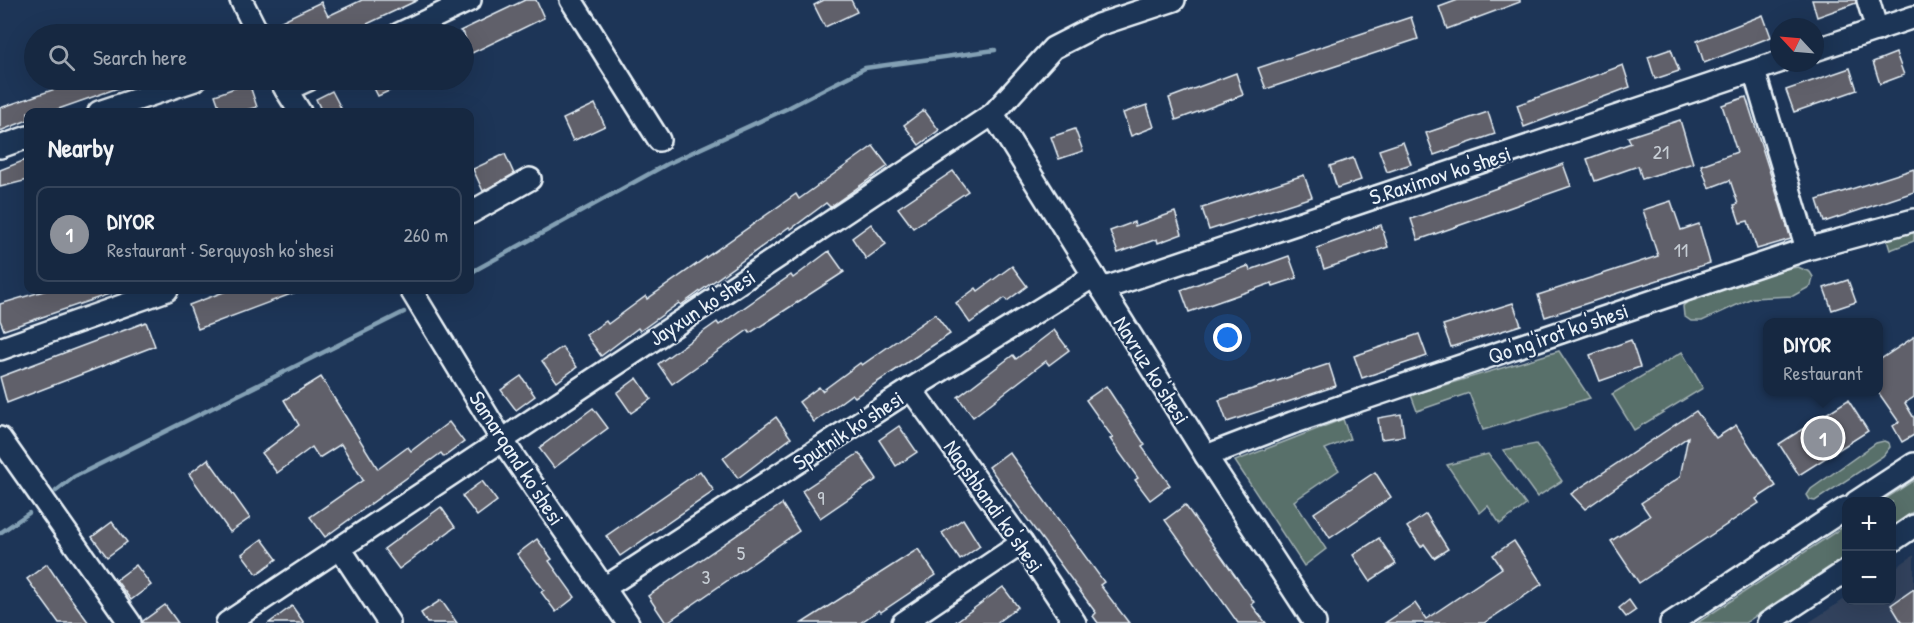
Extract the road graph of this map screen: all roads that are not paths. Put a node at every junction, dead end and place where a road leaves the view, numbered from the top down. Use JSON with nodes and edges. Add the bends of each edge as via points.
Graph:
{"nodes":[{"id":1,"x":242,"y":0,"type":"edge"},
{"id":2,"x":470,"y":0,"type":"edge"},
{"id":3,"x":571,"y":0,"type":"edge"},
{"id":4,"x":1174,"y":0,"type":"edge"},
{"id":5,"x":1868,"y":0,"type":"edge"},
{"id":6,"x":1914,"y":17,"type":"edge"},
{"id":7,"x":253,"y":24,"type":"edge"},
{"id":8,"x":420,"y":24,"type":"edge"},
{"id":9,"x":1877,"y":30,"type":"junction"},
{"id":10,"x":1824,"y":47,"type":"edge"},
{"id":11,"x":1770,"y":65,"type":"edge"},
{"id":12,"x":1754,"y":71,"type":"junction"},
{"id":13,"x":165,"y":90,"type":"edge"},
{"id":14,"x":286,"y":90,"type":"edge"},
{"id":15,"x":111,"y":108,"type":"edge"},
{"id":16,"x":297,"y":108,"type":"edge"},
{"id":17,"x":993,"y":114,"type":"junction"},
{"id":18,"x":24,"y":138,"type":"edge"},
{"id":19,"x":659,"y":140,"type":"dead end"},
{"id":20,"x":0,"y":147,"type":"edge"},
{"id":21,"x":530,"y":179,"type":"dead end"},
{"id":22,"x":474,"y":211,"type":"edge"},
{"id":23,"x":1914,"y":220,"type":"edge"},
{"id":24,"x":1807,"y":249,"type":"junction"},
{"id":25,"x":1098,"y":282,"type":"junction"},
{"id":26,"x":157,"y":294,"type":"edge"},
{"id":27,"x":413,"y":294,"type":"edge"},
{"id":28,"x":0,"y":349,"type":"edge"},
{"id":29,"x":911,"y":389,"type":"junction"},
{"id":30,"x":0,"y":438,"type":"edge"},
{"id":31,"x":502,"y":440,"type":"junction"},
{"id":32,"x":1206,"y":456,"type":"junction"},
{"id":33,"x":1914,"y":464,"type":"edge"},
{"id":34,"x":1862,"y":497,"type":"edge"},
{"id":35,"x":1842,"y":511,"type":"edge"},
{"id":36,"x":1914,"y":526,"type":"edge"},
{"id":37,"x":1896,"y":538,"type":"edge"},
{"id":38,"x":1022,"y":543,"type":"junction"},
{"id":39,"x":341,"y":550,"type":"junction"},
{"id":40,"x":1842,"y":574,"type":"edge"},
{"id":41,"x":604,"y":588,"type":"junction"},
{"id":42,"x":130,"y":623,"type":"edge"},
{"id":43,"x":227,"y":623,"type":"edge"},
{"id":44,"x":389,"y":623,"type":"edge"},
{"id":45,"x":628,"y":623,"type":"edge"},
{"id":46,"x":903,"y":623,"type":"edge"},
{"id":47,"x":1075,"y":623,"type":"edge"},
{"id":48,"x":1315,"y":623,"type":"edge"},
{"id":49,"x":1671,"y":623,"type":"edge"},
{"id":50,"x":1768,"y":623,"type":"edge"}],
"edges":[{"from":1,"to":7,"type":"street"},
{"from":2,"to":8,"type":"street"},
{"from":3,"to":19,"type":"street"},
{"from":4,"to":17,"type":"street","name":"Jayxun ko'shesi","via":[[1098,25],[1053,48]]},
{"from":5,"to":9,"type":"street"},
{"from":6,"to":9,"type":"street"},
{"from":9,"to":10,"type":"street"},
{"from":11,"to":12,"type":"street","name":"S.Raximov ko'shesi"},
{"from":12,"to":24,"type":"street"},
{"from":12,"to":25,"type":"street","name":"S.Raximov ko'shesi"},
{"from":13,"to":15,"type":"street"},
{"from":14,"to":16,"type":"street"},
{"from":17,"to":25,"type":"street","name":"Navruz ko'shesi"},
{"from":17,"to":31,"type":"street","name":"Jayxun ko'shesi"},
{"from":18,"to":20,"type":"street"},
{"from":21,"to":22,"type":"street"},
{"from":23,"to":24,"type":"street","name":"Qo'ng'irot ko'shesi"},
{"from":24,"to":32,"type":"street","name":"Qo'ng'irot ko'shesi","via":[[1303,419]]},
{"from":25,"to":29,"type":"street","name":"Sputnik ko'shesi"},
{"from":25,"to":32,"type":"street","name":"Navruz ko'shesi"},
{"from":26,"to":28,"type":"street"},
{"from":27,"to":31,"type":"street","name":"Samarqand ko'shesi"},
{"from":29,"to":38,"type":"street","name":"Naqshbandi ko'shesi"},
{"from":29,"to":41,"type":"street","name":"Sputnik ko'shesi"},
{"from":30,"to":42,"type":"street"},
{"from":31,"to":39,"type":"street","name":"Jayxun ko'shesi"},
{"from":31,"to":41,"type":"street","name":"Samarqand ko'shesi"},
{"from":32,"to":48,"type":"street","name":"Navruz ko'shesi"},
{"from":33,"to":34,"type":"street"},
{"from":35,"to":49,"type":"street"},
{"from":36,"to":37,"type":"street"},
{"from":38,"to":46,"type":"street"},
{"from":38,"to":47,"type":"street","name":"Naqshbandi ko'shesi"},
{"from":39,"to":43,"type":"street","name":"Jayxun ko'shesi"},
{"from":39,"to":44,"type":"street"},
{"from":40,"to":50,"type":"street"},
{"from":41,"to":45,"type":"street","name":"Samarqand ko'shesi"}]}
